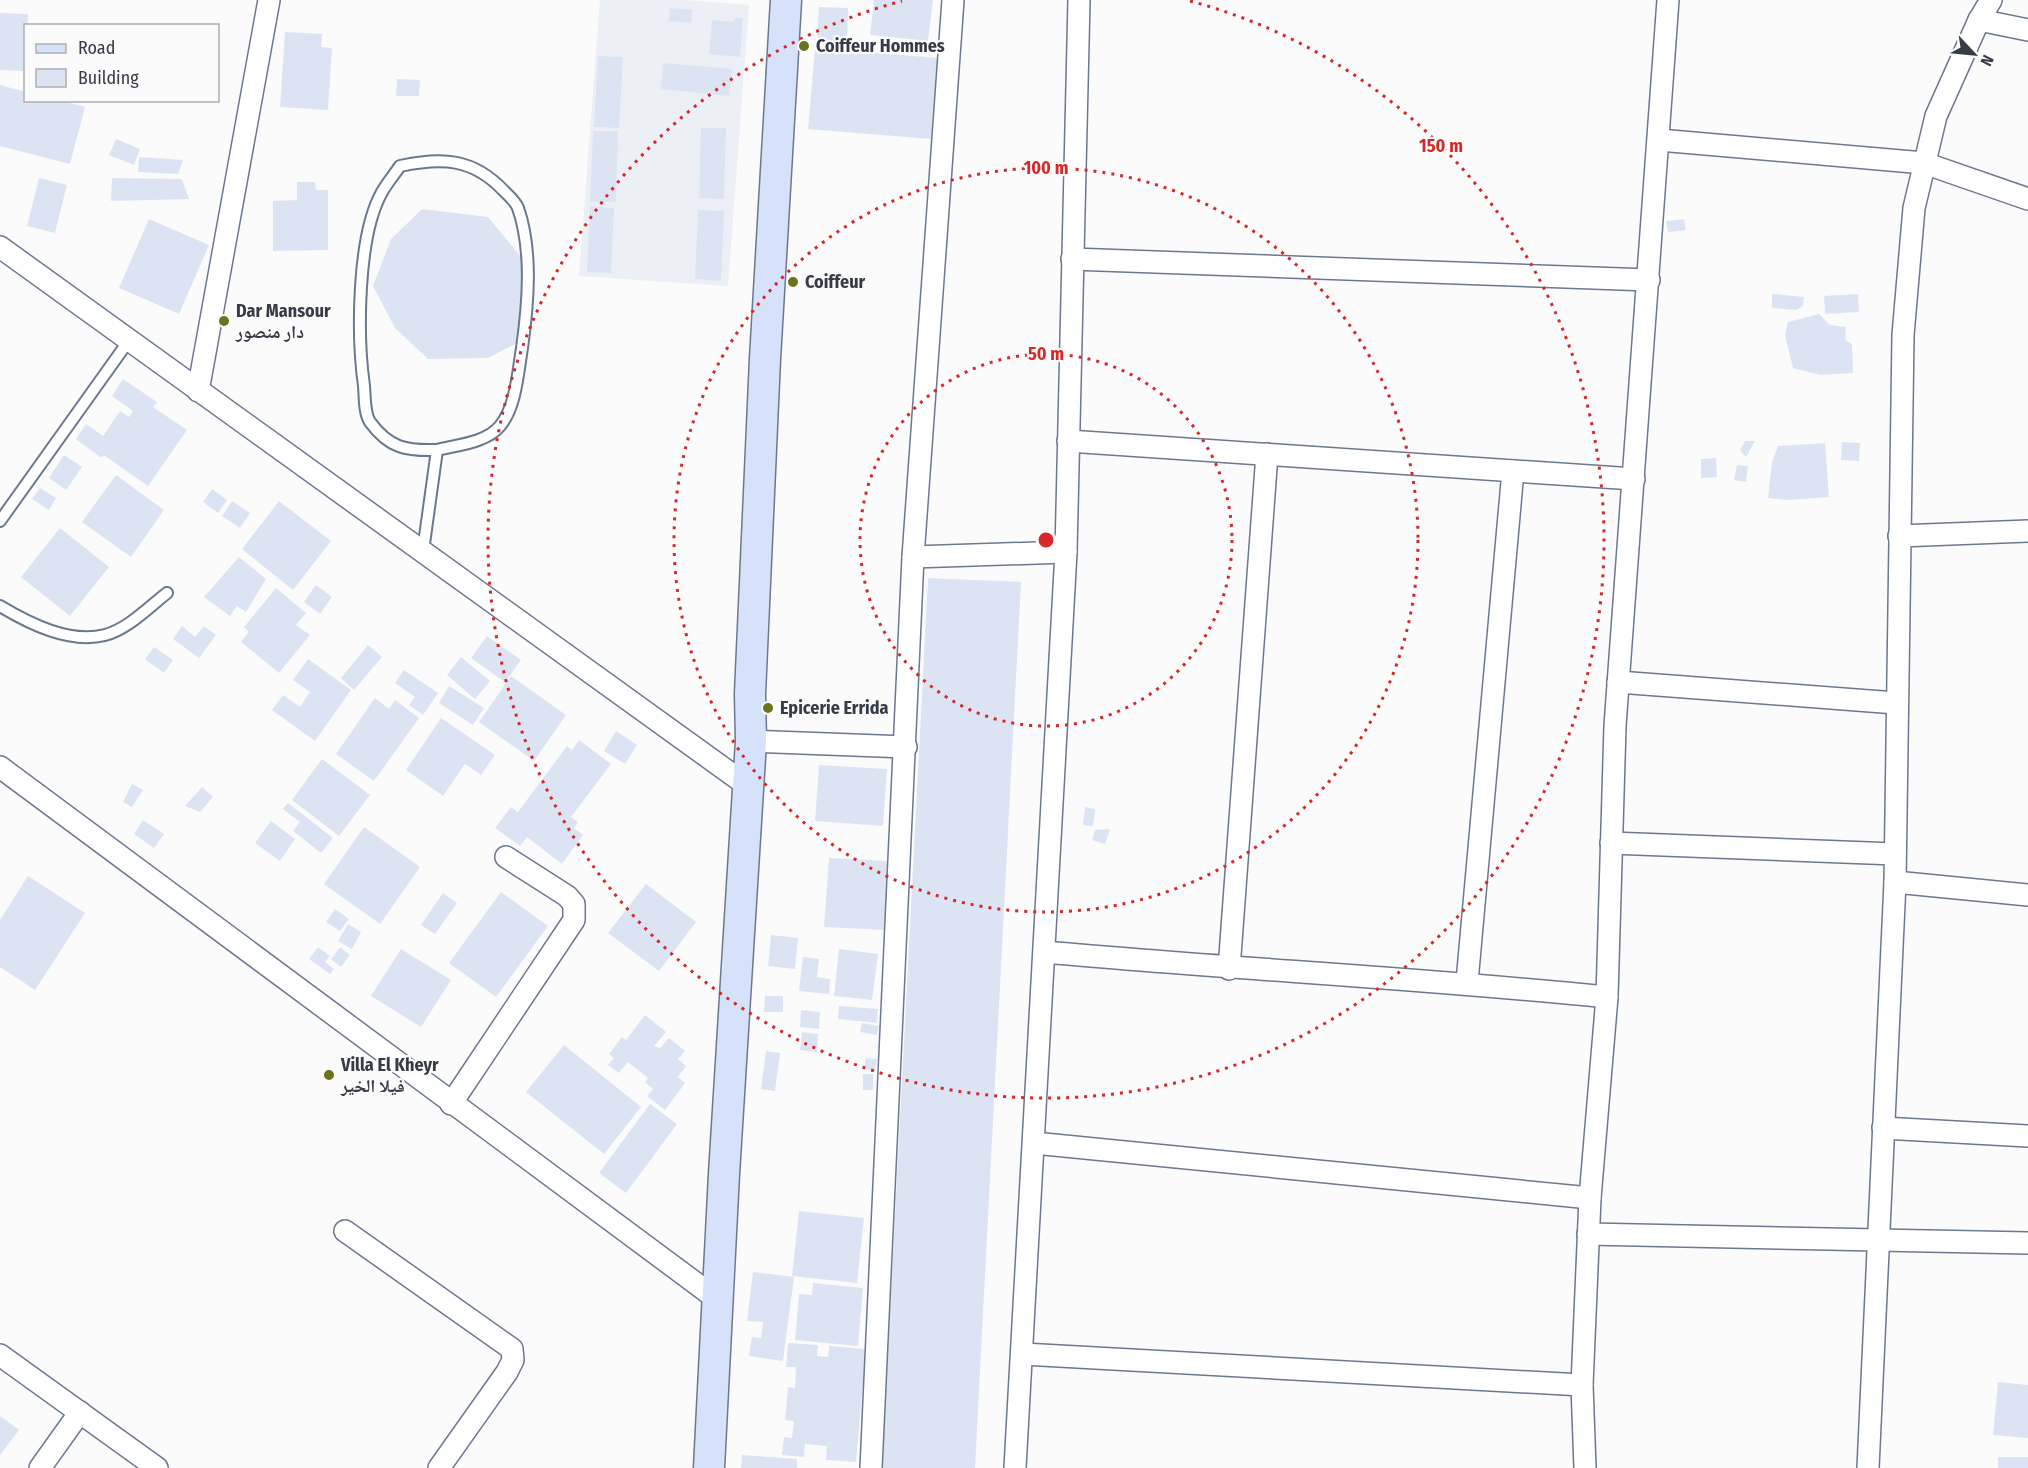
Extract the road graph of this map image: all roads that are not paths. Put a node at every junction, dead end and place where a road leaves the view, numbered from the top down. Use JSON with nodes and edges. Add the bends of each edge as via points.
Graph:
{"nodes":[{"id":1,"x":269,"y":0,"type":"edge"},
{"id":2,"x":786,"y":0,"type":"edge"},
{"id":3,"x":952,"y":0,"type":"edge"},
{"id":4,"x":1079,"y":0,"type":"edge"},
{"id":5,"x":1668,"y":0,"type":"edge"},
{"id":6,"x":1991,"y":0,"type":"edge"},
{"id":7,"x":1979,"y":20,"type":"junction"},
{"id":8,"x":2028,"y":30,"type":"edge"},
{"id":9,"x":1659,"y":140,"type":"junction"},
{"id":10,"x":1924,"y":163,"type":"junction"},
{"id":11,"x":2028,"y":199,"type":"edge"},
{"id":12,"x":0,"y":247,"type":"edge"},
{"id":13,"x":1072,"y":259,"type":"junction"},
{"id":14,"x":1649,"y":280,"type":"junction"},
{"id":15,"x":130,"y":339,"type":"junction"},
{"id":16,"x":198,"y":391,"type":"junction"},
{"id":17,"x":1068,"y":441,"type":"junction"},
{"id":18,"x":437,"y":450,"type":"junction"},
{"id":19,"x":1268,"y":454,"type":"junction"},
{"id":20,"x":1513,"y":471,"type":"junction"},
{"id":21,"x":1634,"y":479,"type":"junction"},
{"id":22,"x":0,"y":521,"type":"edge"},
{"id":23,"x":2028,"y":531,"type":"edge"},
{"id":24,"x":1899,"y":536,"type":"junction"},
{"id":25,"x":423,"y":551,"type":"junction"},
{"id":26,"x":1066,"y":552,"type":"junction"},
{"id":27,"x":913,"y":557,"type":"junction"},
{"id":28,"x":167,"y":593,"type":"dead end"},
{"id":29,"x":0,"y":606,"type":"edge"},
{"id":30,"x":1618,"y":681,"type":"junction"},
{"id":31,"x":1896,"y":703,"type":"junction"},
{"id":32,"x":751,"y":741,"type":"junction"},
{"id":33,"x":906,"y":747,"type":"junction"},
{"id":34,"x":0,"y":767,"type":"edge"},
{"id":35,"x":748,"y":786,"type":"junction"},
{"id":36,"x":1611,"y":843,"type":"junction"},
{"id":37,"x":1895,"y":854,"type":"junction"},
{"id":38,"x":506,"y":857,"type":"dead end"},
{"id":39,"x":1895,"y":882,"type":"junction"},
{"id":40,"x":2028,"y":895,"type":"edge"},
{"id":41,"x":1045,"y":952,"type":"junction"},
{"id":42,"x":1229,"y":969,"type":"junction"},
{"id":43,"x":1467,"y":982,"type":"junction"},
{"id":44,"x":1607,"y":997,"type":"junction"},
{"id":45,"x":452,"y":1104,"type":"junction"},
{"id":46,"x":1883,"y":1128,"type":"junction"},
{"id":47,"x":2028,"y":1136,"type":"edge"},
{"id":48,"x":1034,"y":1143,"type":"junction"},
{"id":49,"x":1590,"y":1198,"type":"junction"},
{"id":50,"x":345,"y":1231,"type":"dead end"},
{"id":51,"x":1588,"y":1234,"type":"junction"},
{"id":52,"x":1878,"y":1241,"type":"junction"},
{"id":53,"x":2028,"y":1243,"type":"edge"},
{"id":54,"x":717,"y":1299,"type":"junction"},
{"id":55,"x":1023,"y":1354,"type":"junction"},
{"id":56,"x":0,"y":1355,"type":"edge"},
{"id":57,"x":1582,"y":1385,"type":"junction"},
{"id":58,"x":80,"y":1412,"type":"junction"},
{"id":59,"x":40,"y":1468,"type":"edge"},
{"id":60,"x":157,"y":1468,"type":"edge"},
{"id":61,"x":439,"y":1468,"type":"edge"},
{"id":62,"x":709,"y":1468,"type":"edge"},
{"id":63,"x":871,"y":1468,"type":"edge"},
{"id":64,"x":1015,"y":1468,"type":"edge"},
{"id":65,"x":1585,"y":1468,"type":"edge"},
{"id":66,"x":1868,"y":1468,"type":"edge"}],
"edges":[{"from":1,"to":16,"type":"street"},
{"from":2,"to":32,"type":"street","via":[[765,371]]},
{"from":3,"to":27,"type":"street"},
{"from":4,"to":13,"type":"street"},
{"from":5,"to":9,"type":"street"},
{"from":6,"to":7,"type":"street"},
{"from":7,"to":8,"type":"street"},
{"from":7,"to":10,"type":"street","via":[[1936,116]]},
{"from":9,"to":10,"type":"street"},
{"from":9,"to":14,"type":"street"},
{"from":10,"to":11,"type":"street"},
{"from":10,"to":24,"type":"street","via":[[1914,208],[1903,335]]},
{"from":12,"to":15,"type":"street"},
{"from":13,"to":14,"type":"street"},
{"from":13,"to":17,"type":"street"},
{"from":14,"to":21,"type":"street"},
{"from":15,"to":16,"type":"street"},
{"from":15,"to":22,"type":"lane"},
{"from":16,"to":25,"type":"street"},
{"from":17,"to":19,"type":"street"},
{"from":17,"to":26,"type":"street"},
{"from":18,"to":18,"type":"lane","via":[[470,443],[498,428],[508,414],[526,318],[526,242],[518,206],[494,180],[468,164],[429,160],[400,166],[381,194],[366,249],[360,302],[361,368],[368,420],[385,439],[406,451]]},
{"from":18,"to":25,"type":"lane"},
{"from":19,"to":20,"type":"street"},
{"from":19,"to":42,"type":"street"},
{"from":20,"to":21,"type":"street"},
{"from":20,"to":43,"type":"street"},
{"from":21,"to":30,"type":"street"},
{"from":23,"to":24,"type":"street"},
{"from":24,"to":31,"type":"street"},
{"from":25,"to":35,"type":"street"},
{"from":26,"to":27,"type":"street"},
{"from":26,"to":41,"type":"street"},
{"from":27,"to":33,"type":"street"},
{"from":28,"to":29,"type":"lane","via":[[120,628],[90,637],[40,627]]},
{"from":30,"to":31,"type":"street"},
{"from":30,"to":36,"type":"street"},
{"from":31,"to":37,"type":"street"},
{"from":32,"to":33,"type":"street"},
{"from":32,"to":35,"type":"street"},
{"from":33,"to":63,"type":"street"},
{"from":34,"to":45,"type":"street"},
{"from":35,"to":54,"type":"street"},
{"from":36,"to":37,"type":"street"},
{"from":36,"to":44,"type":"street"},
{"from":37,"to":39,"type":"street"},
{"from":38,"to":45,"type":"street","via":[[567,896],[574,904],[574,920]]},
{"from":39,"to":40,"type":"street"},
{"from":39,"to":46,"type":"street"},
{"from":41,"to":42,"type":"street"},
{"from":41,"to":48,"type":"street"},
{"from":42,"to":43,"type":"street"},
{"from":43,"to":44,"type":"street"},
{"from":44,"to":49,"type":"street"},
{"from":45,"to":54,"type":"street"},
{"from":46,"to":47,"type":"street"},
{"from":46,"to":52,"type":"street"},
{"from":48,"to":49,"type":"street"},
{"from":48,"to":55,"type":"street"},
{"from":49,"to":51,"type":"street"},
{"from":50,"to":61,"type":"street","via":[[512,1349],[513,1360],[507,1372]]},
{"from":51,"to":52,"type":"street"},
{"from":51,"to":57,"type":"street"},
{"from":52,"to":53,"type":"street"},
{"from":52,"to":66,"type":"street"},
{"from":54,"to":62,"type":"street"},
{"from":55,"to":57,"type":"street"},
{"from":55,"to":64,"type":"street"},
{"from":56,"to":58,"type":"street"},
{"from":57,"to":65,"type":"street"},
{"from":58,"to":59,"type":"street"},
{"from":58,"to":60,"type":"street"}]}
